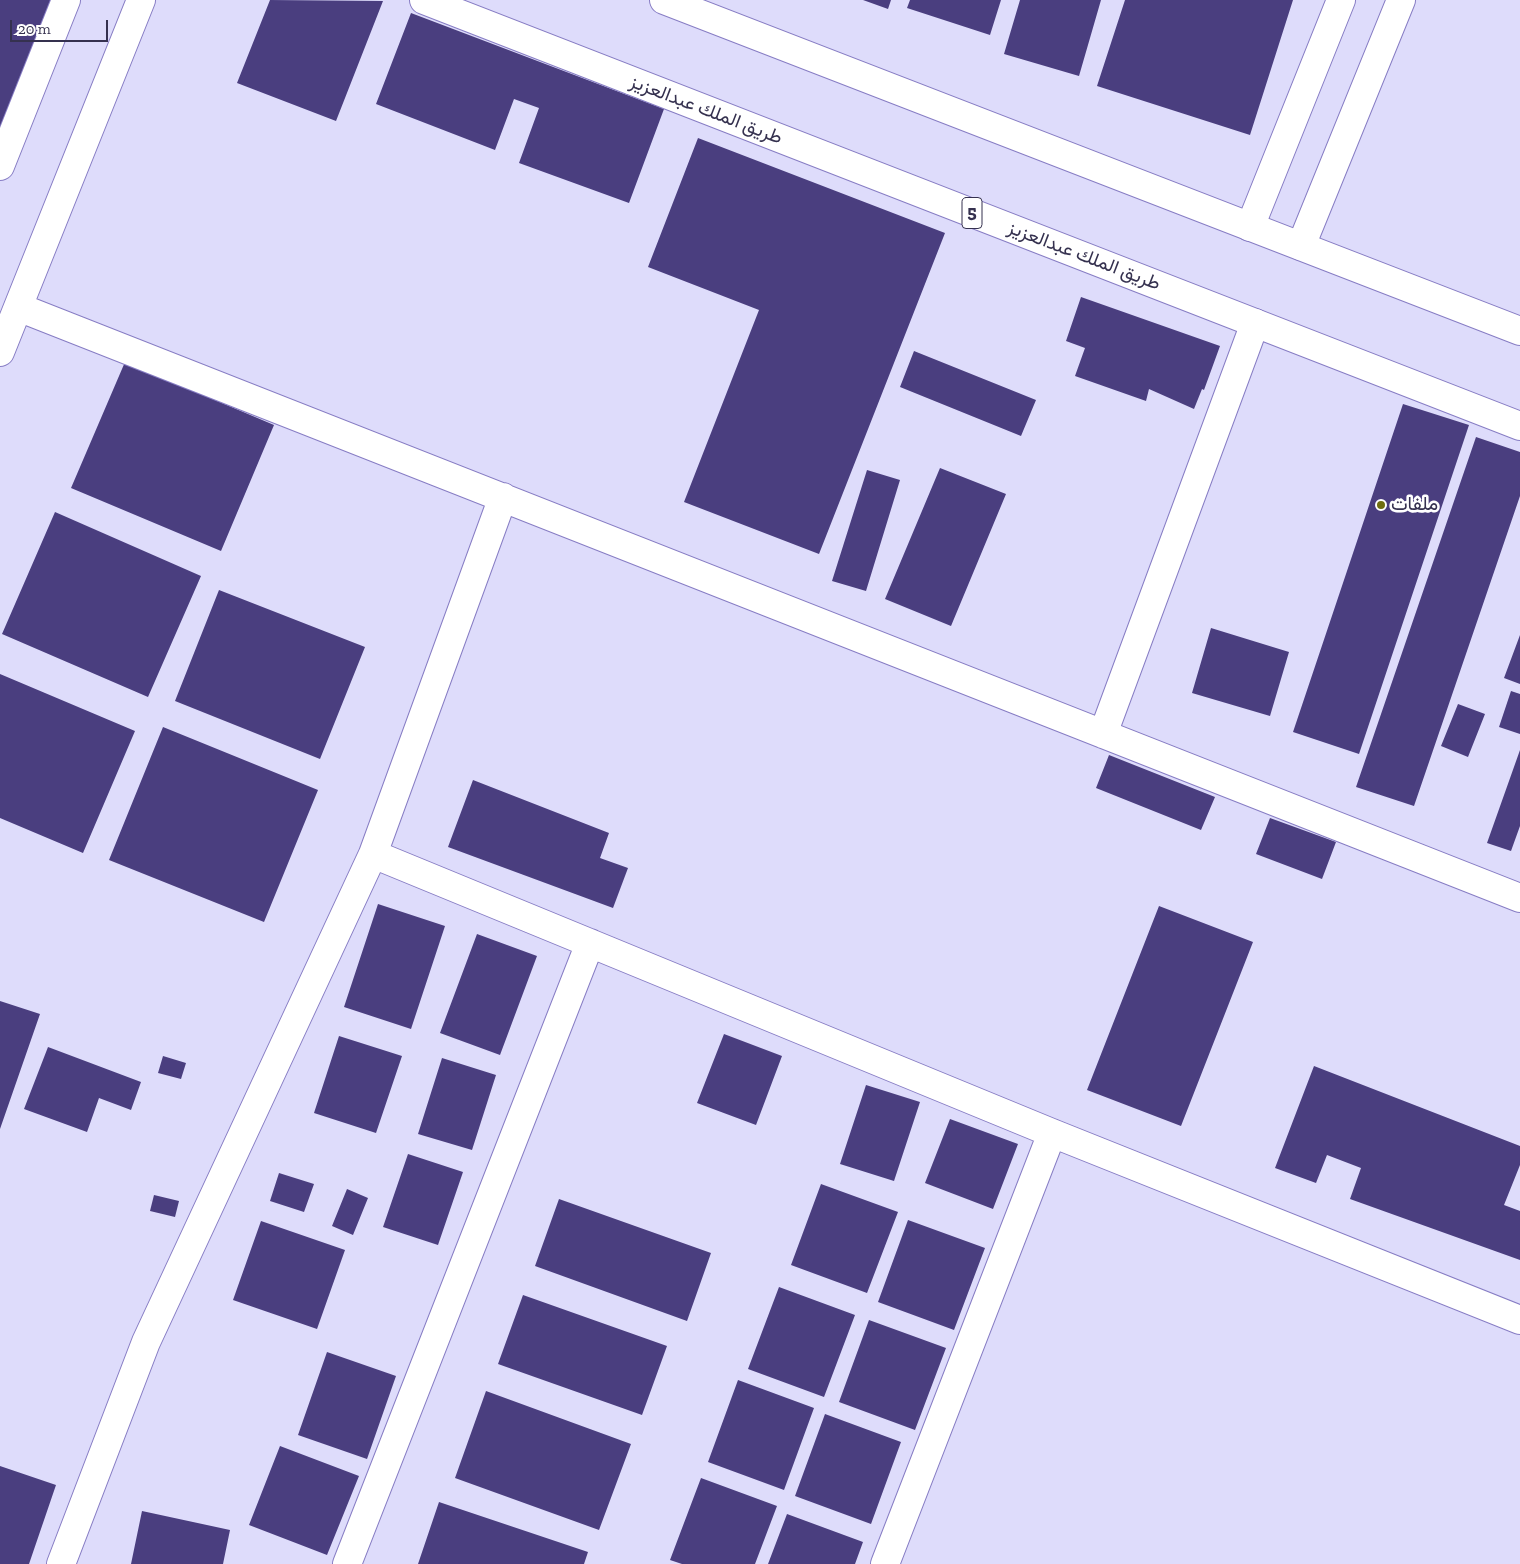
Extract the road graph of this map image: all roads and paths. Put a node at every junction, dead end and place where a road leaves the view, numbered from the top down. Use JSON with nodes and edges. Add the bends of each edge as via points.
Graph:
{"nodes":[{"id":1,"x":66,"y":0,"type":"edge"},
{"id":2,"x":141,"y":0,"type":"edge"},
{"id":3,"x":424,"y":0,"type":"edge"},
{"id":4,"x":664,"y":0,"type":"edge"},
{"id":5,"x":1340,"y":0,"type":"edge"},
{"id":6,"x":1400,"y":0,"type":"edge"},
{"id":7,"x":706,"y":8,"type":"edge"},
{"id":8,"x":0,"y":166,"type":"edge"},
{"id":9,"x":1250,"y":227,"type":"junction"},
{"id":10,"x":1301,"y":246,"type":"junction"},
{"id":11,"x":18,"y":307,"type":"junction"},
{"id":12,"x":1256,"y":323,"type":"junction"},
{"id":13,"x":1520,"y":331,"type":"edge"},
{"id":14,"x":0,"y":352,"type":"edge"},
{"id":15,"x":1520,"y":426,"type":"edge"},
{"id":16,"x":503,"y":498,"type":"junction"},
{"id":17,"x":1103,"y":734,"type":"junction"},
{"id":18,"x":373,"y":854,"type":"junction"},
{"id":19,"x":1520,"y":898,"type":"edge"},
{"id":20,"x":590,"y":943,"type":"junction"},
{"id":21,"x":1052,"y":1132,"type":"junction"},
{"id":22,"x":1520,"y":1320,"type":"edge"},
{"id":23,"x":61,"y":1564,"type":"edge"},
{"id":24,"x":347,"y":1564,"type":"edge"},
{"id":25,"x":885,"y":1564,"type":"edge"}],
"edges":[{"from":1,"to":8,"type":"main road"},
{"from":2,"to":11,"type":"main road"},
{"from":3,"to":12,"type":"main road","name":"طريق الملك عبدالعزيز","number":"5"},
{"from":4,"to":7,"type":"main road"},
{"from":5,"to":9,"type":"main road"},
{"from":6,"to":10,"type":"main road"},
{"from":7,"to":9,"type":"main road"},
{"from":9,"to":10,"type":"main road"},
{"from":10,"to":13,"type":"main road"},
{"from":11,"to":14,"type":"main road"},
{"from":11,"to":16,"type":"main road"},
{"from":12,"to":15,"type":"main road","name":"طريق الملك عبدالعزيز","number":"5"},
{"from":12,"to":17,"type":"main road"},
{"from":16,"to":17,"type":"main road"},
{"from":16,"to":18,"type":"main road"},
{"from":17,"to":19,"type":"main road"},
{"from":18,"to":20,"type":"main road"},
{"from":18,"to":23,"type":"main road","via":[[146,1342]]},
{"from":20,"to":21,"type":"main road"},
{"from":20,"to":24,"type":"main road"},
{"from":21,"to":22,"type":"main road"},
{"from":21,"to":25,"type":"main road"}]}
